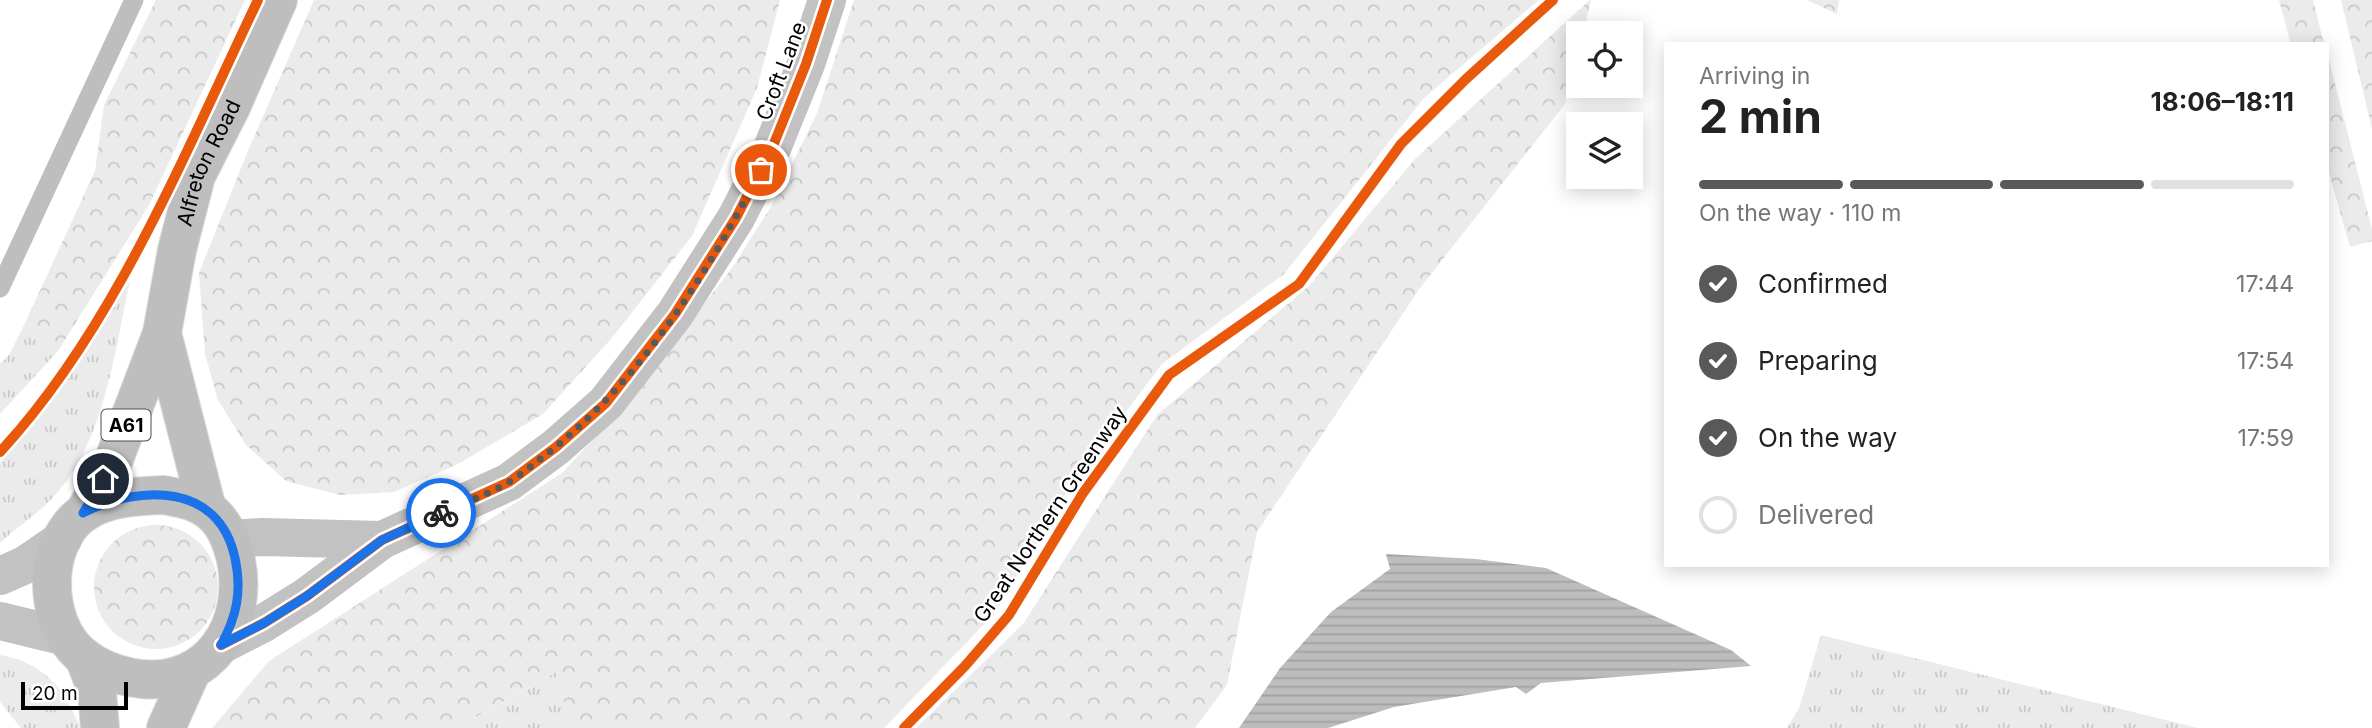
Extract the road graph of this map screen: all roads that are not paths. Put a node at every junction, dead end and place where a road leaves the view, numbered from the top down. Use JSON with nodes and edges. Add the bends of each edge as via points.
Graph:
{"nodes":[{"id":1,"x":134,"y":0,"type":"edge"},
{"id":2,"x":278,"y":0,"type":"edge"},
{"id":3,"x":827,"y":0,"type":"edge"},
{"id":4,"x":0,"y":288,"type":"edge"},
{"id":5,"x":162,"y":332,"type":"junction"},
{"id":6,"x":207,"y":509,"type":"junction"},
{"id":7,"x":73,"y":526,"type":"junction"},
{"id":8,"x":230,"y":539,"type":"junction"},
{"id":9,"x":382,"y":540,"type":"junction"},
{"id":10,"x":0,"y":576,"type":"edge"},
{"id":11,"x":0,"y":621,"type":"edge"},
{"id":12,"x":221,"y":645,"type":"junction"},
{"id":13,"x":75,"y":647,"type":"junction"},
{"id":14,"x":191,"y":672,"type":"junction"},
{"id":15,"x":100,"y":728,"type":"edge"},
{"id":16,"x":166,"y":728,"type":"edge"}],
"edges":[{"from":1,"to":4,"type":"lane"},
{"from":2,"to":5,"type":"highway","name":"Alfreton Road","number":"A61","via":[[196,176]]},
{"from":3,"to":9,"type":"street","name":"Croft Lane","via":[[773,146],[736,218],[675,314],[613,393],[556,447],[509,482]]},
{"from":5,"to":6,"type":"highway","name":"Alfreton Road","number":"A61"},
{"from":5,"to":7,"type":"highway","name":"Alfreton Road","number":"A61","via":[[113,462]]},
{"from":6,"to":7,"type":"highway","via":[[184,498],[145,495],[104,503]]},
{"from":6,"to":8,"type":"highway"},
{"from":7,"to":10,"type":"street","name":"Alfreton Road","via":[[25,565]]},
{"from":7,"to":13,"type":"highway","via":[[54,564],[52,584],[58,618]]},
{"from":8,"to":9,"type":"street","name":"Croft Lane"},
{"from":8,"to":12,"type":"highway","via":[[240,585],[231,626]]},
{"from":9,"to":12,"type":"street","name":"Croft Lane","via":[[307,596]]},
{"from":11,"to":13,"type":"street"},
{"from":12,"to":14,"type":"highway"},
{"from":13,"to":14,"type":"highway","via":[[102,670],[126,677],[156,680]]},
{"from":13,"to":15,"type":"highway","via":[[97,691]]},
{"from":14,"to":16,"type":"highway"}]}
